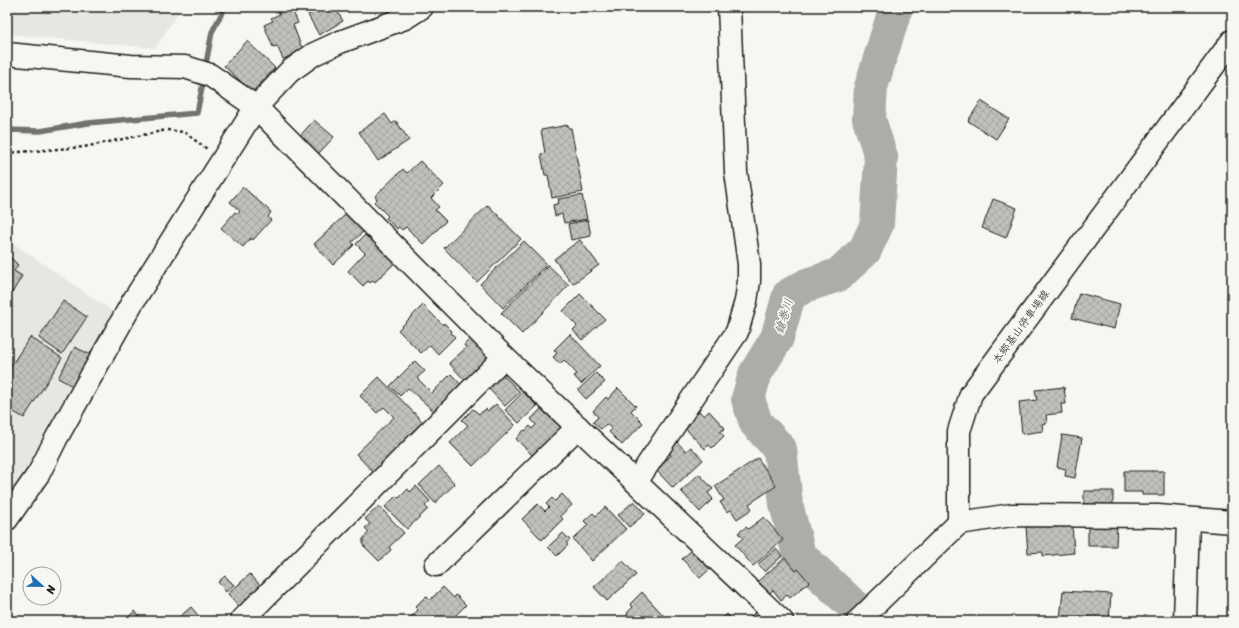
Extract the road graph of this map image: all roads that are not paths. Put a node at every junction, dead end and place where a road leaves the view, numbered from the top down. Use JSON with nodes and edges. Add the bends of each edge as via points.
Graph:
{"nodes":[{"id":1,"x":422,"y":7,"type":"edge"},
{"id":2,"x":729,"y":7,"type":"edge"},
{"id":3,"x":1232,"y":41,"type":"edge"},
{"id":4,"x":7,"y":54,"type":"edge"},
{"id":5,"x":256,"y":107,"type":"junction"},
{"id":6,"x":504,"y":357,"type":"junction"},
{"id":7,"x":578,"y":427,"type":"junction"},
{"id":8,"x":636,"y":482,"type":"junction"},
{"id":9,"x":1188,"y":518,"type":"junction"},
{"id":10,"x":7,"y":519,"type":"edge"},
{"id":11,"x":1232,"y":522,"type":"edge"},
{"id":12,"x":959,"y":523,"type":"junction"},
{"id":13,"x":436,"y":565,"type":"dead end"},
{"id":14,"x":241,"y":621,"type":"edge"},
{"id":15,"x":782,"y":621,"type":"edge"},
{"id":16,"x":858,"y":621,"type":"edge"},
{"id":17,"x":1185,"y":621,"type":"edge"}],
"edges":[{"from":1,"to":5,"type":"street","via":[[405,18],[314,54],[290,71]]},
{"from":2,"to":8,"type":"street","via":[[736,172],[749,264],[746,301],[737,332]]},
{"from":3,"to":12,"type":"street","name":"本郷基山停車場線","via":[[972,394],[959,431]]},
{"from":4,"to":5,"type":"street","via":[[131,66],[185,67],[210,75]]},
{"from":5,"to":6,"type":"street"},
{"from":5,"to":10,"type":"street","via":[[132,303],[39,473]]},
{"from":6,"to":7,"type":"street"},
{"from":6,"to":14,"type":"street"},
{"from":7,"to":8,"type":"street"},
{"from":7,"to":13,"type":"street"},
{"from":8,"to":15,"type":"street"},
{"from":9,"to":11,"type":"street"},
{"from":9,"to":12,"type":"street","via":[[1012,515]]},
{"from":9,"to":17,"type":"street"},
{"from":12,"to":16,"type":"street"}]}
